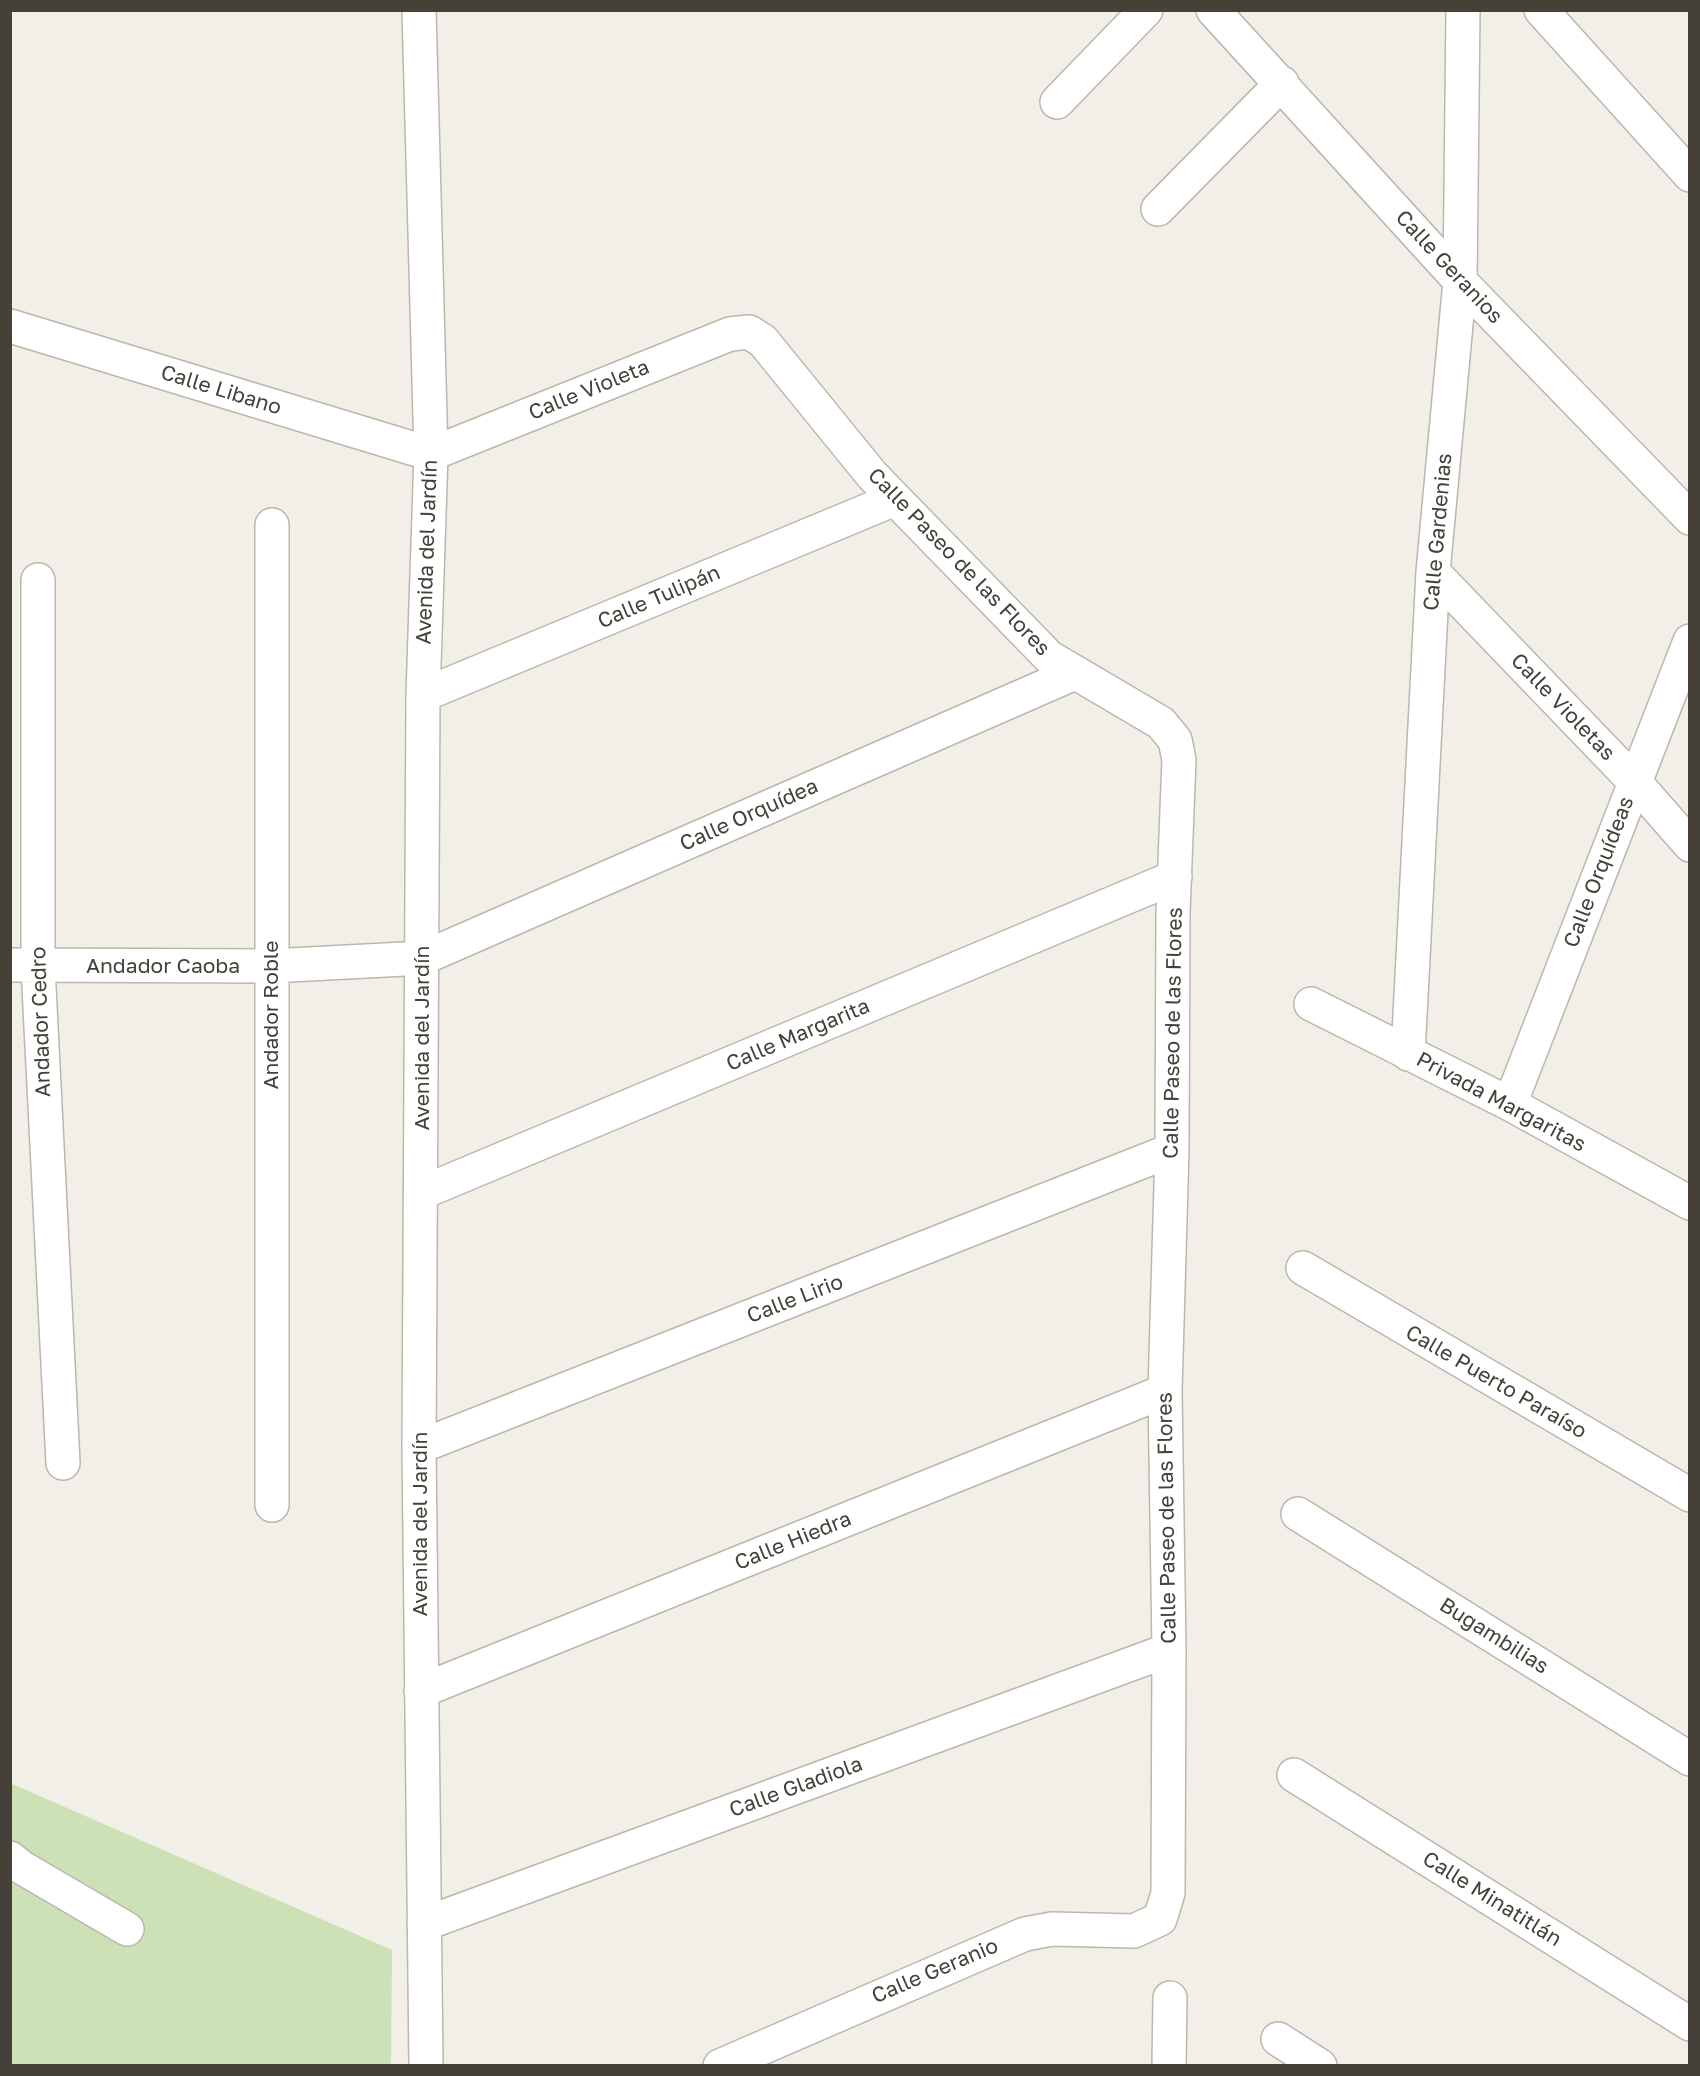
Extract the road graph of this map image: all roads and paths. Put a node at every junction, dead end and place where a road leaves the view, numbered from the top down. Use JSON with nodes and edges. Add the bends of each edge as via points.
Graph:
{"nodes":[{"id":1,"x":419,"y":10,"type":"edge"},
{"id":2,"x":1146,"y":10,"type":"edge"},
{"id":3,"x":1213,"y":10,"type":"edge"},
{"id":4,"x":1463,"y":10,"type":"edge"},
{"id":5,"x":1541,"y":10,"type":"edge"},
{"id":6,"x":1282,"y":83,"type":"junction"},
{"id":7,"x":1057,"y":102,"type":"dead end"},
{"id":8,"x":1689,"y":175,"type":"edge"},
{"id":9,"x":1158,"y":209,"type":"dead end"},
{"id":10,"x":1460,"y":281,"type":"junction"},
{"id":11,"x":10,"y":326,"type":"edge"},
{"id":12,"x":749,"y":332,"type":"joint"},
{"id":13,"x":430,"y":454,"type":"junction"},
{"id":14,"x":895,"y":499,"type":"junction"},
{"id":15,"x":1689,"y":518,"type":"edge"},
{"id":16,"x":272,"y":525,"type":"dead end"},
{"id":17,"x":1433,"y":572,"type":"junction"},
{"id":18,"x":38,"y":580,"type":"dead end"},
{"id":19,"x":1689,"y":641,"type":"edge"},
{"id":20,"x":1075,"y":673,"type":"junction"},
{"id":21,"x":423,"y":695,"type":"junction"},
{"id":22,"x":1634,"y":781,"type":"junction"},
{"id":23,"x":1689,"y":845,"type":"edge"},
{"id":24,"x":1175,"y":877,"type":"junction"},
{"id":25,"x":423,"y":958,"type":"junction"},
{"id":26,"x":24,"y":966,"type":"edge"},
{"id":27,"x":271,"y":966,"type":"junction"},
{"id":28,"x":1311,"y":1004,"type":"dead end"},
{"id":29,"x":1408,"y":1054,"type":"junction"},
{"id":30,"x":1510,"y":1104,"type":"junction"},
{"id":31,"x":1172,"y":1150,"type":"junction"},
{"id":32,"x":421,"y":1193,"type":"junction"},
{"id":33,"x":1689,"y":1203,"type":"edge"},
{"id":34,"x":1303,"y":1268,"type":"dead end"},
{"id":35,"x":1165,"y":1391,"type":"junction"},
{"id":36,"x":419,"y":1447,"type":"junction"},
{"id":37,"x":63,"y":1463,"type":"dead end"},
{"id":38,"x":1689,"y":1495,"type":"edge"},
{"id":39,"x":272,"y":1505,"type":"dead end"},
{"id":40,"x":1298,"y":1514,"type":"dead end"},
{"id":41,"x":1169,"y":1650,"type":"junction"},
{"id":42,"x":421,"y":1691,"type":"junction"},
{"id":43,"x":1689,"y":1759,"type":"edge"},
{"id":44,"x":1294,"y":1775,"type":"dead end"},
{"id":45,"x":10,"y":1858,"type":"edge"},
{"id":46,"x":1160,"y":1919,"type":"joint"},
{"id":47,"x":424,"y":1924,"type":"junction"},
{"id":48,"x":127,"y":1929,"type":"dead end"},
{"id":49,"x":1170,"y":1998,"type":"dead end"},
{"id":50,"x":1689,"y":2024,"type":"edge"},
{"id":51,"x":1278,"y":2039,"type":"dead end"},
{"id":52,"x":426,"y":2066,"type":"edge"},
{"id":53,"x":720,"y":2066,"type":"edge"},
{"id":54,"x":1169,"y":2066,"type":"edge"},
{"id":55,"x":1320,"y":2066,"type":"edge"}],
"edges":[{"from":1,"to":13,"type":"street","name":"Avenida del Jardín"},
{"from":2,"to":7,"type":"street"},
{"from":3,"to":6,"type":"street","name":"Calle Geranios"},
{"from":4,"to":10,"type":"street","name":"Calle Gardenias"},
{"from":5,"to":8,"type":"street"},
{"from":6,"to":9,"type":"street"},
{"from":6,"to":10,"type":"street","name":"Calle Geranios"},
{"from":10,"to":15,"type":"street","name":"Calle Geranios"},
{"from":10,"to":17,"type":"street","name":"Calle Gardenias"},
{"from":11,"to":13,"type":"street","name":"Calle Libano"},
{"from":12,"to":13,"type":"street","name":"Calle Violeta","via":[[730,334]]},
{"from":12,"to":14,"type":"street","name":"Calle Paseo de las Flores","via":[[763,341]]},
{"from":13,"to":21,"type":"street","name":"Avenida del Jardín"},
{"from":14,"to":20,"type":"street","name":"Calle Paseo de las Flores","via":[[1049,657]]},
{"from":14,"to":21,"type":"street","name":"Calle Tulipán"},
{"from":16,"to":27,"type":"street","name":"Andador Roble"},
{"from":17,"to":22,"type":"street","name":"Calle Violetas"},
{"from":17,"to":29,"type":"street","name":"Calle Gardenias"},
{"from":18,"to":26,"type":"street","name":"Andador Cedro"},
{"from":19,"to":22,"type":"street","name":"Calle Orquídeas"},
{"from":20,"to":24,"type":"street","name":"Calle Paseo de las Flores","via":[[1161,723],[1175,740],[1179,760]]},
{"from":20,"to":25,"type":"street","name":"Calle Orquídea"},
{"from":21,"to":25,"type":"street","name":"Avenida del Jardín"},
{"from":22,"to":23,"type":"street","name":"Calle Violetas"},
{"from":22,"to":30,"type":"street","name":"Calle Orquídeas"},
{"from":24,"to":31,"type":"street","name":"Calle Paseo de las Flores"},
{"from":24,"to":32,"type":"street","name":"Calle Margarita"},
{"from":25,"to":27,"type":"street","name":"Andador Caoba"},
{"from":25,"to":32,"type":"street","name":"Avenida del Jardín"},
{"from":26,"to":27,"type":"street","name":"Andador Caoba"},
{"from":26,"to":37,"type":"street","name":"Andador Cedro"},
{"from":27,"to":39,"type":"street","name":"Andador Roble"},
{"from":28,"to":29,"type":"street","name":"Privada Margaritas"},
{"from":29,"to":30,"type":"street","name":"Privada Margaritas"},
{"from":30,"to":33,"type":"street","name":"Privada Margaritas"},
{"from":31,"to":35,"type":"street","name":"Calle Paseo de las Flores"},
{"from":31,"to":36,"type":"street","name":"Calle Lirio"},
{"from":32,"to":36,"type":"street","name":"Avenida del Jardín"},
{"from":34,"to":38,"type":"street","name":"Calle Puerto Paraíso"},
{"from":35,"to":41,"type":"street","name":"Calle Paseo de las Flores"},
{"from":35,"to":42,"type":"street","name":"Calle Hiedra"},
{"from":36,"to":42,"type":"street","name":"Avenida del Jardín"},
{"from":40,"to":43,"type":"street","name":"Bugambilias"},
{"from":41,"to":46,"type":"street","name":"Calle Paseo de las Flores","via":[[1168,1893]]},
{"from":41,"to":47,"type":"street","name":"Calle Gladiola"},
{"from":42,"to":47,"type":"street","name":"Avenida del Jardín"},
{"from":44,"to":50,"type":"street","name":"Calle Minatitlán"},
{"from":45,"to":48,"type":"street"},
{"from":46,"to":53,"type":"street","name":"Calle Geranio","via":[[1134,1931],[1052,1929],[1025,1934]]},
{"from":47,"to":52,"type":"street","name":"Avenida del Jardín"},
{"from":49,"to":54,"type":"street"},
{"from":51,"to":55,"type":"street"}]}
